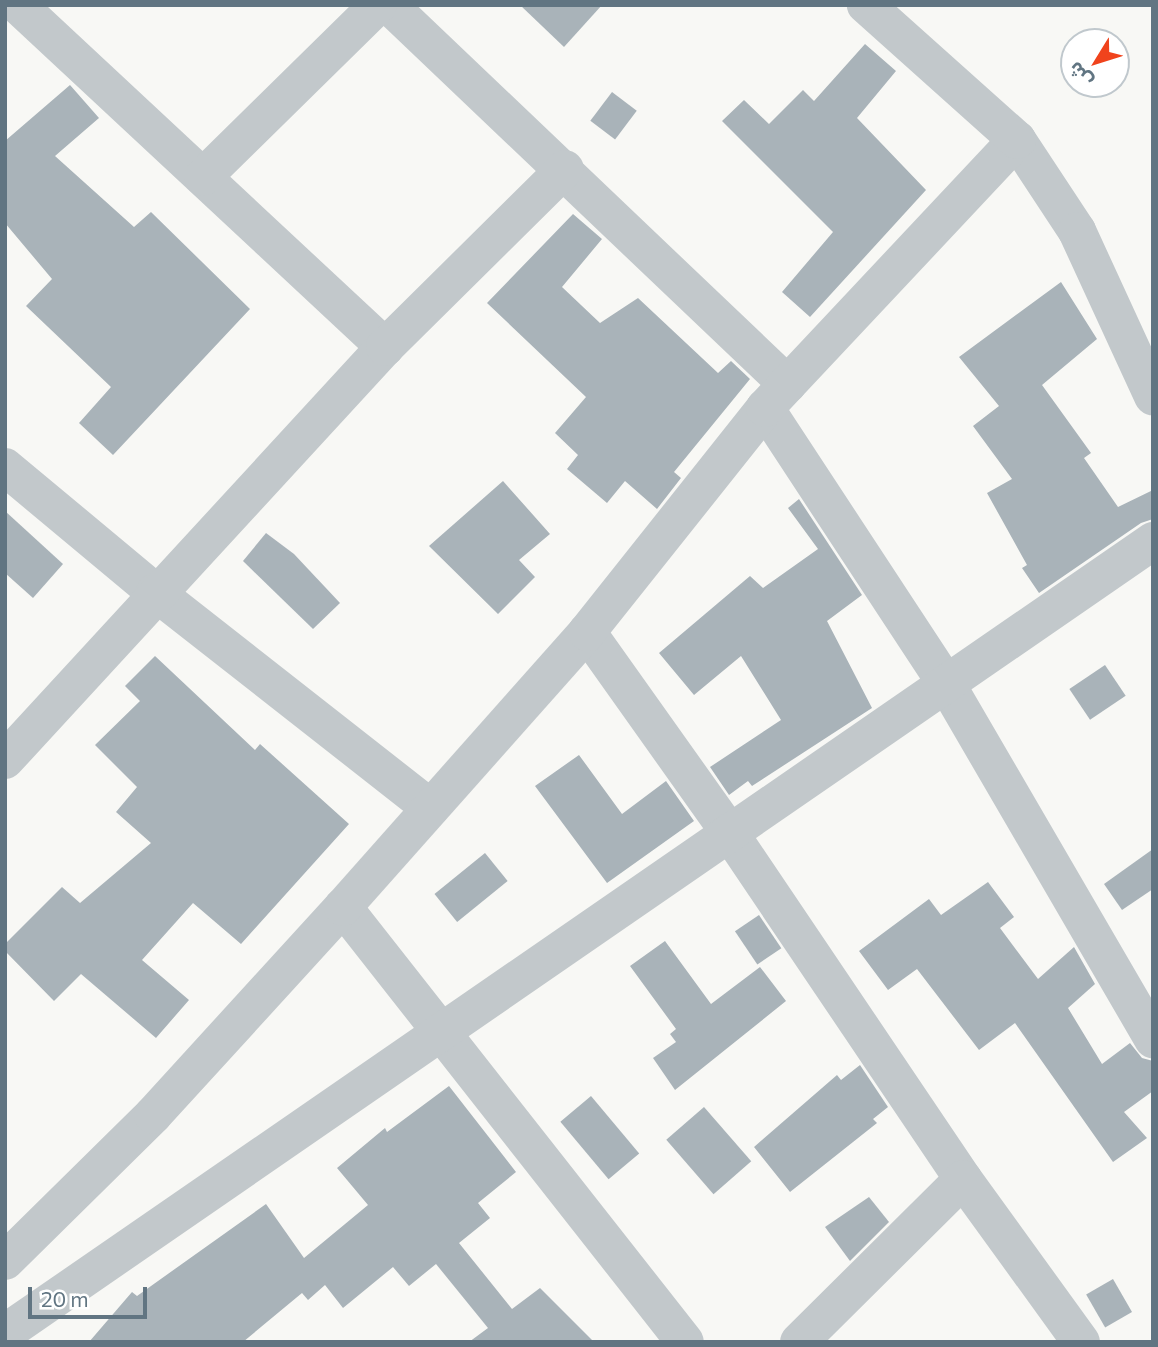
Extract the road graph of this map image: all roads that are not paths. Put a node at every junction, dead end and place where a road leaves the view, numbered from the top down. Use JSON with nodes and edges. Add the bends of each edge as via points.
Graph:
{"nodes":[{"id":1,"x":18,"y":5,"type":"edge"},
{"id":2,"x":378,"y":5,"type":"edge"},
{"id":3,"x":389,"y":5,"type":"edge"},
{"id":4,"x":866,"y":5,"type":"edge"},
{"id":5,"x":1017,"y":140,"type":"junction"},
{"id":6,"x":565,"y":169,"type":"junction"},
{"id":7,"x":203,"y":177,"type":"junction"},
{"id":8,"x":385,"y":346,"type":"junction"},
{"id":9,"x":776,"y":396,"type":"junction"},
{"id":10,"x":1153,"y":396,"type":"edge"},
{"id":11,"x":5,"y":467,"type":"edge"},
{"id":12,"x":1153,"y":541,"type":"edge"},
{"id":13,"x":155,"y":592,"type":"junction"},
{"id":14,"x":587,"y":632,"type":"junction"},
{"id":15,"x":947,"y":685,"type":"junction"},
{"id":16,"x":5,"y":760,"type":"edge"},
{"id":17,"x":430,"y":808,"type":"junction"},
{"id":18,"x":729,"y":832,"type":"junction"},
{"id":19,"x":343,"y":908,"type":"junction"},
{"id":20,"x":441,"y":1032,"type":"junction"},
{"id":21,"x":1153,"y":1039,"type":"edge"},
{"id":22,"x":963,"y":1179,"type":"junction"},
{"id":23,"x":6,"y":1260,"type":"edge"},
{"id":24,"x":5,"y":1333,"type":"edge"},
{"id":25,"x":685,"y":1342,"type":"edge"},
{"id":26,"x":799,"y":1342,"type":"edge"},
{"id":27,"x":1081,"y":1342,"type":"edge"}],
"edges":[{"from":1,"to":7,"type":"street"},
{"from":2,"to":7,"type":"street"},
{"from":3,"to":6,"type":"street"},
{"from":4,"to":5,"type":"street"},
{"from":5,"to":9,"type":"street"},
{"from":5,"to":10,"type":"street","via":[[1077,231]]},
{"from":6,"to":8,"type":"street"},
{"from":6,"to":9,"type":"street","via":[[679,285]]},
{"from":7,"to":8,"type":"street"},
{"from":8,"to":13,"type":"street"},
{"from":9,"to":14,"type":"street"},
{"from":9,"to":15,"type":"street"},
{"from":11,"to":13,"type":"street"},
{"from":12,"to":15,"type":"street"},
{"from":13,"to":16,"type":"street"},
{"from":13,"to":17,"type":"street"},
{"from":14,"to":17,"type":"street"},
{"from":14,"to":18,"type":"street"},
{"from":15,"to":18,"type":"street"},
{"from":15,"to":21,"type":"street"},
{"from":17,"to":19,"type":"street"},
{"from":18,"to":20,"type":"street"},
{"from":18,"to":22,"type":"street"},
{"from":19,"to":20,"type":"street"},
{"from":19,"to":23,"type":"street","via":[[153,1115]]},
{"from":20,"to":24,"type":"street"},
{"from":20,"to":25,"type":"street"},
{"from":22,"to":26,"type":"street"},
{"from":22,"to":27,"type":"street"}]}
